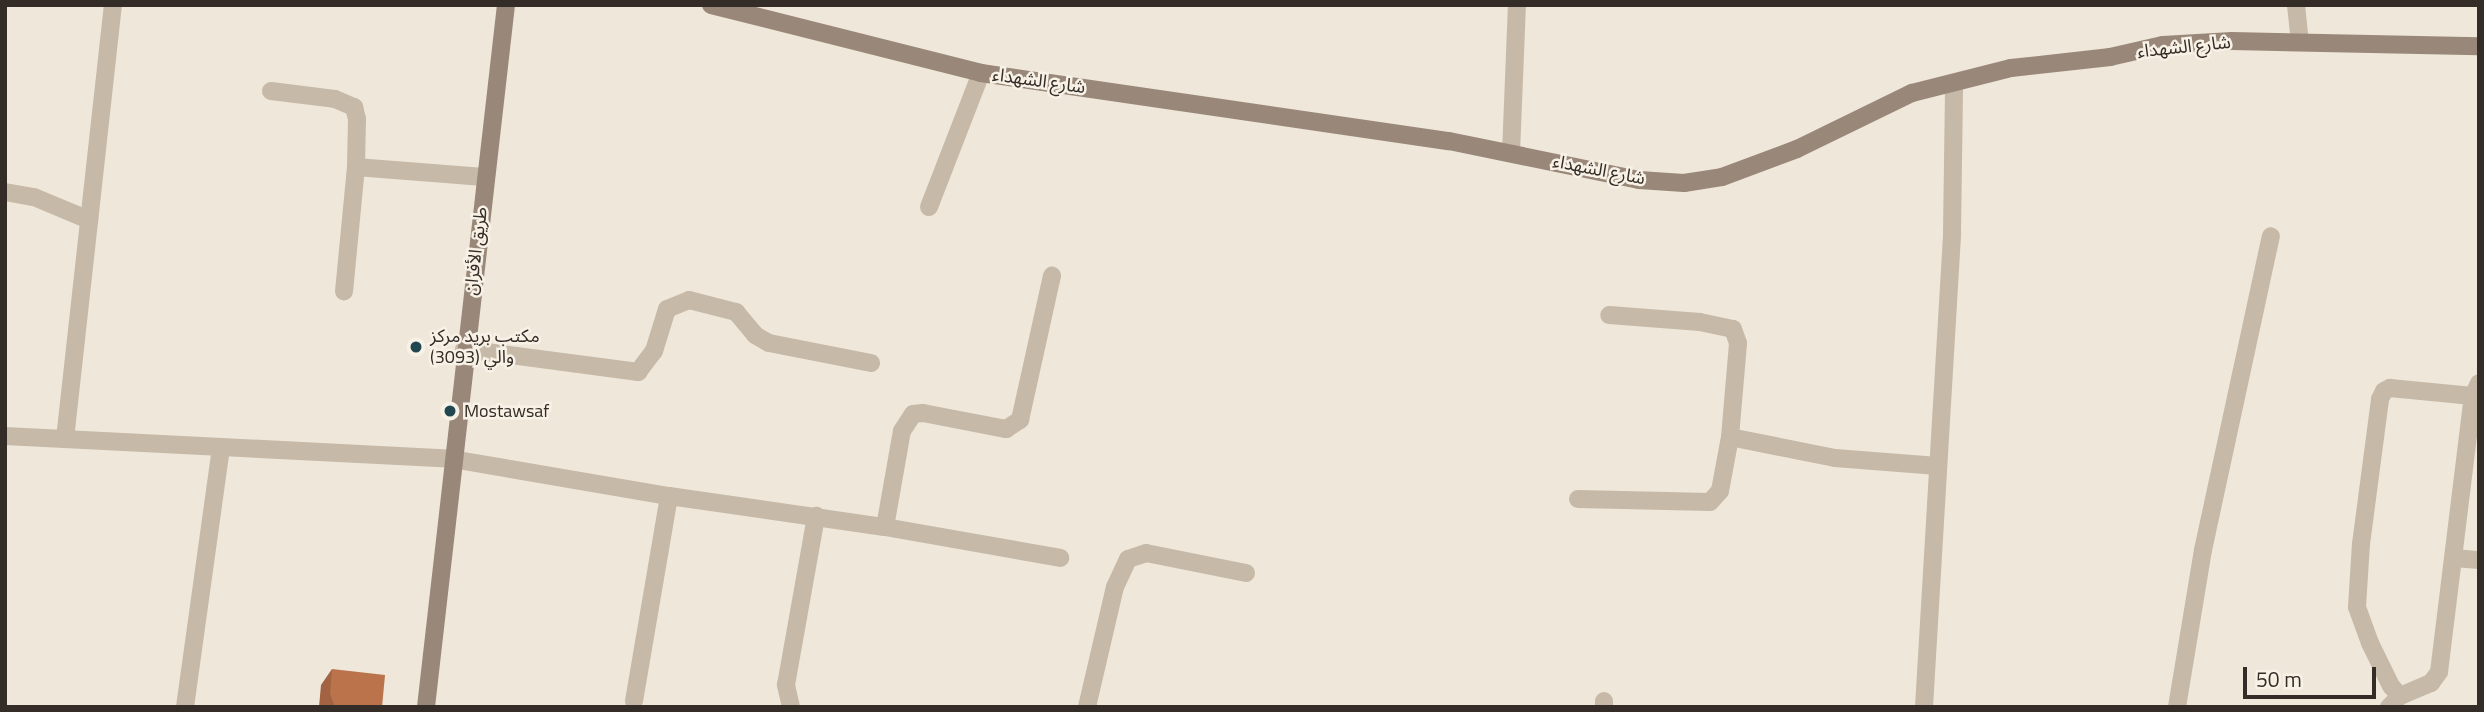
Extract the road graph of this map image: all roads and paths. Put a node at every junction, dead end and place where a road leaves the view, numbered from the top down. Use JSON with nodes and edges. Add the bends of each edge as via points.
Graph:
{"nodes":[{"id":1,"x":113,"y":5,"type":"edge"},
{"id":2,"x":506,"y":5,"type":"edge"},
{"id":3,"x":711,"y":5,"type":"edge"},
{"id":4,"x":1517,"y":5,"type":"edge"},
{"id":5,"x":2296,"y":5,"type":"edge"},
{"id":6,"x":2300,"y":41,"type":"junction"},
{"id":7,"x":2479,"y":46,"type":"edge"},
{"id":8,"x":981,"y":73,"type":"junction"},
{"id":9,"x":1954,"y":85,"type":"junction"},
{"id":10,"x":271,"y":91,"type":"dead end"},
{"id":11,"x":1511,"y":153,"type":"junction"},
{"id":12,"x":356,"y":167,"type":"junction"},
{"id":13,"x":484,"y":177,"type":"junction"},
{"id":14,"x":5,"y":192,"type":"edge"},
{"id":15,"x":929,"y":207,"type":"dead end"},
{"id":16,"x":89,"y":220,"type":"junction"},
{"id":17,"x":2271,"y":236,"type":"dead end"},
{"id":18,"x":1052,"y":276,"type":"dead end"},
{"id":19,"x":344,"y":291,"type":"dead end"},
{"id":20,"x":1609,"y":315,"type":"dead end"},
{"id":21,"x":464,"y":349,"type":"junction"},
{"id":22,"x":871,"y":363,"type":"dead end"},
{"id":23,"x":2476,"y":390,"type":"edge"},
{"id":24,"x":5,"y":436,"type":"edge"},
{"id":25,"x":1730,"y":437,"type":"junction"},
{"id":26,"x":65,"y":439,"type":"junction"},
{"id":27,"x":221,"y":447,"type":"junction"},
{"id":28,"x":452,"y":459,"type":"junction"},
{"id":29,"x":1938,"y":466,"type":"junction"},
{"id":30,"x":669,"y":496,"type":"junction"},
{"id":31,"x":1578,"y":499,"type":"dead end"},
{"id":32,"x":816,"y":516,"type":"junction"},
{"id":33,"x":885,"y":527,"type":"junction"},
{"id":34,"x":1060,"y":558,"type":"dead end"},
{"id":35,"x":2455,"y":558,"type":"junction"},
{"id":36,"x":2479,"y":561,"type":"edge"},
{"id":37,"x":1246,"y":573,"type":"dead end"},
{"id":38,"x":634,"y":701,"type":"dead end"},
{"id":39,"x":2394,"y":701,"type":"edge"},
{"id":40,"x":185,"y":707,"type":"edge"},
{"id":41,"x":426,"y":707,"type":"edge"},
{"id":42,"x":791,"y":707,"type":"edge"},
{"id":43,"x":1087,"y":707,"type":"edge"},
{"id":44,"x":1924,"y":707,"type":"edge"},
{"id":45,"x":2177,"y":707,"type":"edge"}],
"edges":[{"from":1,"to":16,"type":"street"},
{"from":2,"to":13,"type":"street","name":"طريق الأفران"},
{"from":3,"to":8,"type":"street","name":"شارع الشهداء"},
{"from":4,"to":11,"type":"street"},
{"from":5,"to":6,"type":"street"},
{"from":6,"to":7,"type":"street","name":"شارع الشهداء"},
{"from":6,"to":9,"type":"street","name":"شارع الشهداء","via":[[2163,45],[2110,57],[2011,68]]},
{"from":8,"to":11,"type":"street","name":"شارع الشهداء"},
{"from":8,"to":15,"type":"street"},
{"from":9,"to":11,"type":"street","name":"شارع الشهداء","via":[[1912,93],[1797,149],[1684,183],[1639,180]]},
{"from":9,"to":29,"type":"street","via":[[1952,233]]},
{"from":10,"to":12,"type":"street","via":[[335,99],[354,107]]},
{"from":12,"to":13,"type":"street"},
{"from":12,"to":19,"type":"street"},
{"from":13,"to":21,"type":"street","name":"طريق الأفران"},
{"from":14,"to":16,"type":"street","via":[[34,197]]},
{"from":16,"to":26,"type":"street"},
{"from":17,"to":45,"type":"street","via":[[2203,550]]},
{"from":18,"to":33,"type":"street","via":[[1020,420],[1006,429],[913,414],[902,431]]},
{"from":20,"to":25,"type":"street","via":[[1700,322],[1733,330],[1738,343]]},
{"from":21,"to":22,"type":"street","via":[[638,372],[654,351],[667,309],[689,300],[736,312],[755,335],[769,343]]},
{"from":21,"to":28,"type":"street","name":"طريق الأفران"},
{"from":23,"to":35,"type":"street"},
{"from":23,"to":39,"type":"street","via":[[2390,388],[2380,399],[2357,607]]},
{"from":24,"to":26,"type":"street"},
{"from":25,"to":29,"type":"street","via":[[1835,458]]},
{"from":25,"to":31,"type":"street","via":[[1720,492],[1710,502]]},
{"from":26,"to":27,"type":"street"},
{"from":27,"to":28,"type":"street"},
{"from":27,"to":40,"type":"street"},
{"from":28,"to":30,"type":"street"},
{"from":28,"to":41,"type":"street","name":"طريق الأفران"},
{"from":29,"to":44,"type":"street"},
{"from":30,"to":32,"type":"street"},
{"from":30,"to":38,"type":"street"},
{"from":32,"to":33,"type":"street"},
{"from":32,"to":42,"type":"street","via":[[786,685]]},
{"from":33,"to":34,"type":"street"},
{"from":35,"to":36,"type":"street"},
{"from":35,"to":39,"type":"street","via":[[2437,678]]},
{"from":37,"to":43,"type":"street","via":[[1146,553],[1128,559],[1115,587]]}]}
